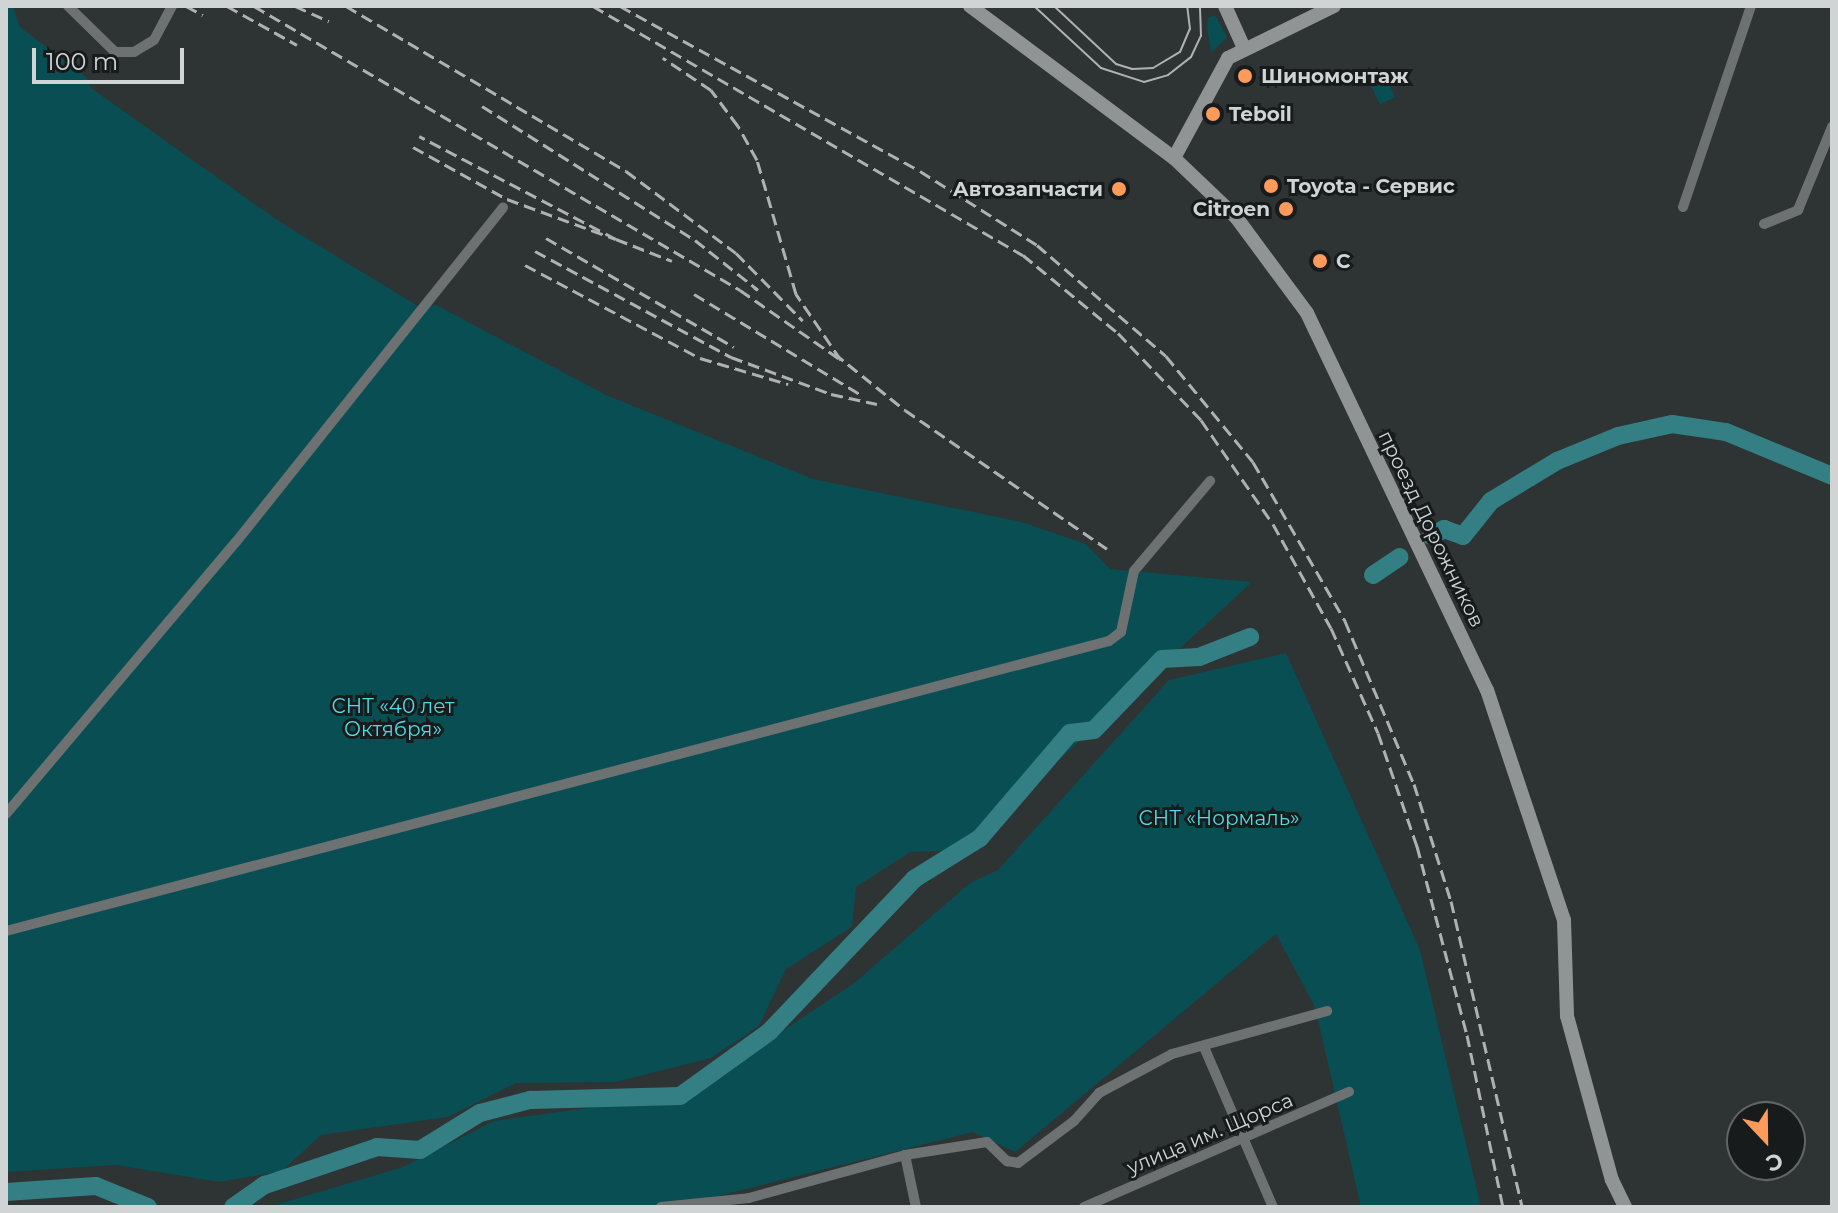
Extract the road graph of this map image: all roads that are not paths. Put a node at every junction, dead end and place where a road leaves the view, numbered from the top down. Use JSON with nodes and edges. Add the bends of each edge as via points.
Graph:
{"nodes":[{"id":1,"x":68,"y":6,"type":"edge"},
{"id":2,"x":172,"y":6,"type":"edge"},
{"id":3,"x":970,"y":6,"type":"edge"},
{"id":4,"x":1225,"y":6,"type":"edge"},
{"id":5,"x":1334,"y":6,"type":"edge"},
{"id":6,"x":1751,"y":6,"type":"edge"},
{"id":7,"x":1244,"y":48,"type":"junction"},
{"id":8,"x":1832,"y":127,"type":"edge"},
{"id":9,"x":1174,"y":158,"type":"junction"},
{"id":10,"x":503,"y":207,"type":"dead end"},
{"id":11,"x":1683,"y":207,"type":"dead end"},
{"id":12,"x":1764,"y":224,"type":"dead end"},
{"id":13,"x":1210,"y":481,"type":"dead end"},
{"id":14,"x":6,"y":814,"type":"edge"},
{"id":15,"x":6,"y":931,"type":"edge"},
{"id":16,"x":1327,"y":1011,"type":"dead end"},
{"id":17,"x":1204,"y":1047,"type":"junction"},
{"id":18,"x":1349,"y":1092,"type":"dead end"},
{"id":19,"x":1244,"y":1139,"type":"junction"},
{"id":20,"x":905,"y":1155,"type":"junction"},
{"id":21,"x":750,"y":1202,"type":"edge"},
{"id":22,"x":661,"y":1207,"type":"edge"},
{"id":23,"x":916,"y":1207,"type":"edge"},
{"id":24,"x":1084,"y":1207,"type":"edge"},
{"id":25,"x":1273,"y":1207,"type":"edge"},
{"id":26,"x":1625,"y":1207,"type":"edge"}],
"edges":[{"from":1,"to":2,"type":"street","via":[[115,52],[134,52],[154,40]]},
{"from":3,"to":9,"type":"main road","name":"проезд Дорожников"},
{"from":4,"to":7,"type":"main road"},
{"from":5,"to":7,"type":"main road"},
{"from":6,"to":11,"type":"street"},
{"from":7,"to":9,"type":"main road","via":[[1216,72]]},
{"from":8,"to":12,"type":"street","via":[[1798,210]]},
{"from":9,"to":26,"type":"main road","name":"проезд Дорожников","via":[[1236,217],[1307,313],[1487,690],[1564,920],[1567,1016],[1612,1180]]},
{"from":10,"to":14,"type":"street","via":[[236,542]]},
{"from":13,"to":15,"type":"street","via":[[1134,571],[1121,632],[1109,641]]},
{"from":16,"to":17,"type":"street"},
{"from":17,"to":19,"type":"street"},
{"from":17,"to":20,"type":"street","via":[[1172,1054],[1099,1093],[1074,1121],[1018,1163],[1007,1161],[987,1142]]},
{"from":18,"to":19,"type":"street","name":"улица им. Щорса"},
{"from":19,"to":24,"type":"street","name":"улица им. Щорса"},
{"from":19,"to":25,"type":"street"},
{"from":20,"to":21,"type":"street"},
{"from":20,"to":23,"type":"street"},
{"from":21,"to":22,"type":"street"}]}
